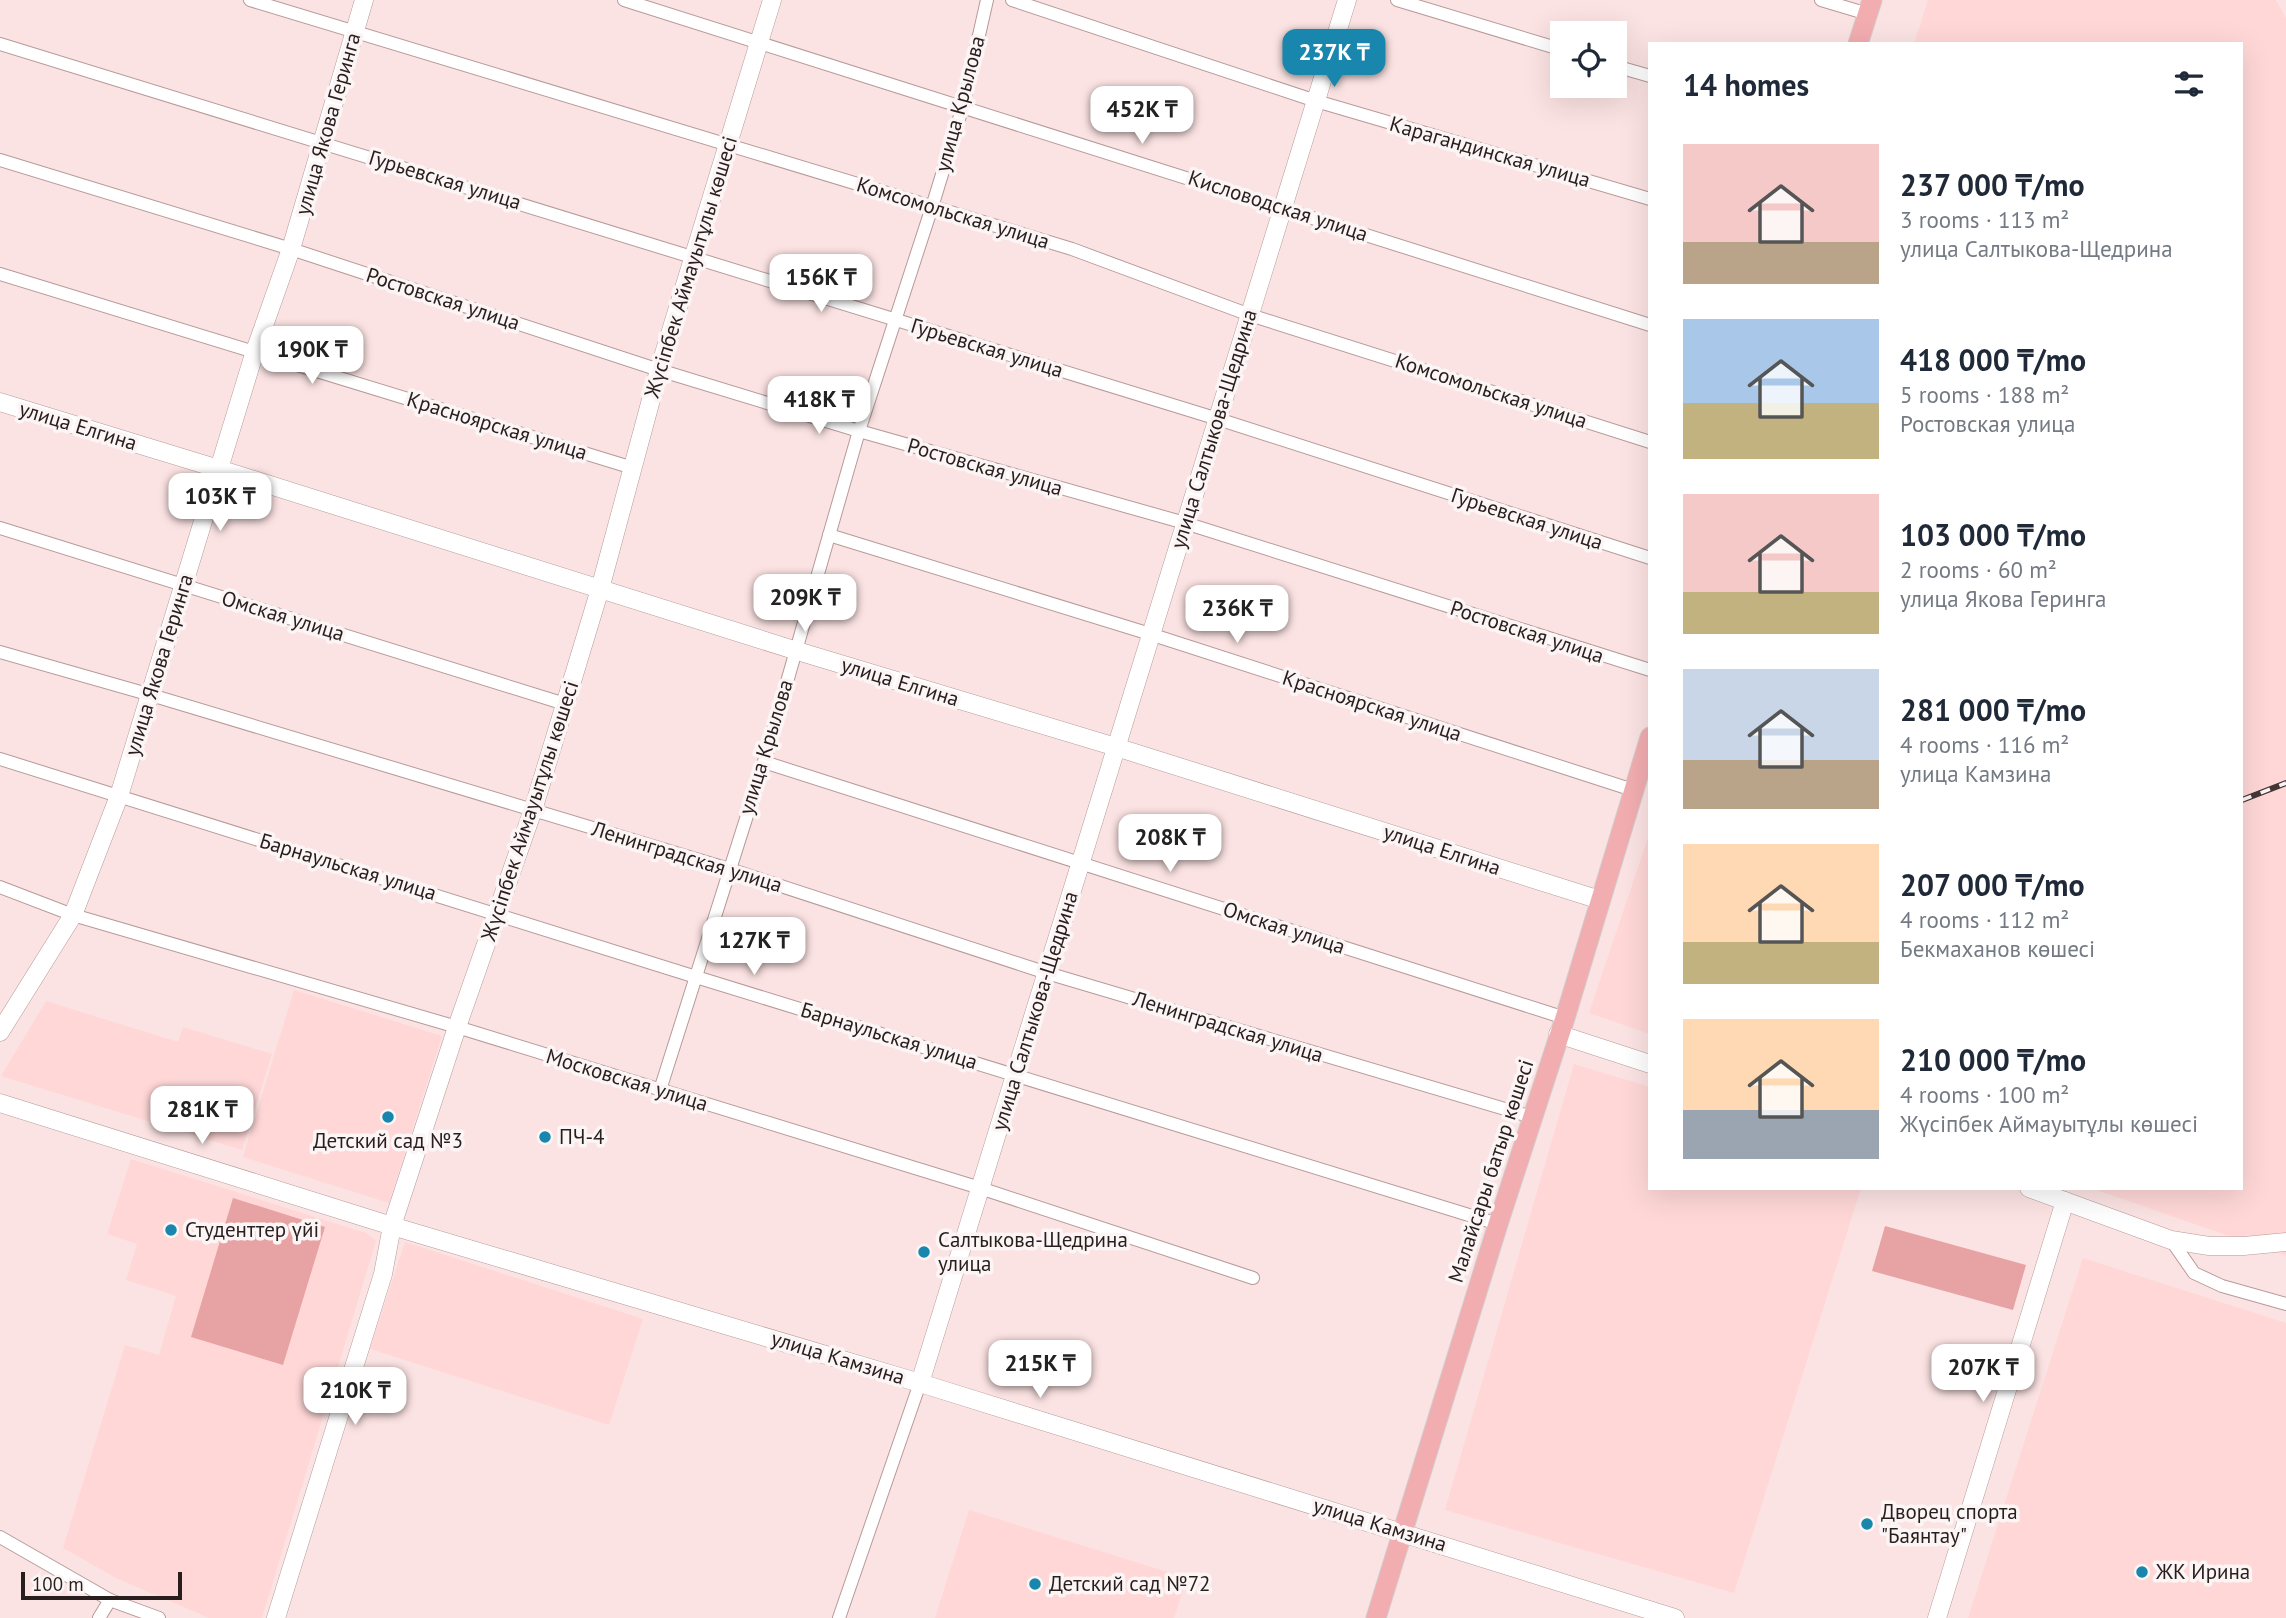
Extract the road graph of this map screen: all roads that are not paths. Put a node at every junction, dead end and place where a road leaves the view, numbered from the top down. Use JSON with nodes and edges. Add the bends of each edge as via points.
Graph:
{"nodes":[{"id":1,"x":250,"y":0,"type":"edge"},
{"id":2,"x":364,"y":0,"type":"edge"},
{"id":3,"x":624,"y":0,"type":"edge"},
{"id":4,"x":772,"y":0,"type":"edge"},
{"id":5,"x":987,"y":0,"type":"edge"},
{"id":6,"x":1012,"y":0,"type":"edge"},
{"id":7,"x":1347,"y":0,"type":"edge"},
{"id":8,"x":1397,"y":0,"type":"edge"},
{"id":9,"x":1821,"y":0,"type":"edge"},
{"id":10,"x":1870,"y":7,"type":"edge"},
{"id":11,"x":355,"y":31,"type":"junction"},
{"id":12,"x":1859,"y":42,"type":"edge"},
{"id":13,"x":759,"y":43,"type":"junction"},
{"id":14,"x":0,"y":44,"type":"edge"},
{"id":15,"x":1550,"y":46,"type":"edge"},
{"id":16,"x":1627,"y":69,"type":"edge"},
{"id":17,"x":1648,"y":75,"type":"edge"},
{"id":18,"x":1316,"y":101,"type":"junction"},
{"id":19,"x":963,"y":107,"type":"junction"},
{"id":20,"x":323,"y":142,"type":"junction"},
{"id":21,"x":728,"y":144,"type":"junction"},
{"id":22,"x":0,"y":160,"type":"edge"},
{"id":23,"x":1648,"y":197,"type":"edge"},
{"id":24,"x":932,"y":207,"type":"junction"},
{"id":25,"x":1282,"y":207,"type":"junction"},
{"id":26,"x":291,"y":249,"type":"junction"},
{"id":27,"x":693,"y":258,"type":"junction"},
{"id":28,"x":0,"y":274,"type":"edge"},
{"id":29,"x":1250,"y":315,"type":"junction"},
{"id":30,"x":894,"y":320,"type":"junction"},
{"id":31,"x":1648,"y":324,"type":"edge"},
{"id":32,"x":255,"y":351,"type":"junction"},
{"id":33,"x":659,"y":370,"type":"junction"},
{"id":34,"x":0,"y":402,"type":"edge"},
{"id":35,"x":1218,"y":419,"type":"junction"},
{"id":36,"x":859,"y":431,"type":"junction"},
{"id":37,"x":1648,"y":441,"type":"edge"},
{"id":38,"x":632,"y":468,"type":"junction"},
{"id":39,"x":219,"y":469,"type":"junction"},
{"id":40,"x":1185,"y":523,"type":"junction"},
{"id":41,"x":0,"y":528,"type":"edge"},
{"id":42,"x":829,"y":535,"type":"junction"},
{"id":43,"x":1648,"y":557,"type":"edge"},
{"id":44,"x":184,"y":585,"type":"junction"},
{"id":45,"x":600,"y":589,"type":"junction"},
{"id":46,"x":1150,"y":634,"type":"junction"},
{"id":47,"x":794,"y":650,"type":"junction"},
{"id":48,"x":0,"y":652,"type":"edge"},
{"id":49,"x":1648,"y":669,"type":"edge"},
{"id":50,"x":151,"y":695,"type":"junction"},
{"id":51,"x":565,"y":704,"type":"junction"},
{"id":52,"x":1648,"y":743,"type":"edge"},
{"id":53,"x":1116,"y":747,"type":"junction"},
{"id":54,"x":0,"y":759,"type":"edge"},
{"id":55,"x":764,"y":762,"type":"junction"},
{"id":56,"x":1633,"y":790,"type":"junction"},
{"id":57,"x":119,"y":796,"type":"junction"},
{"id":58,"x":533,"y":810,"type":"junction"},
{"id":59,"x":1081,"y":863,"type":"junction"},
{"id":60,"x":729,"y":869,"type":"junction"},
{"id":61,"x":0,"y":887,"type":"edge"},
{"id":62,"x":1600,"y":900,"type":"junction"},
{"id":63,"x":498,"y":914,"type":"junction"},
{"id":64,"x":73,"y":915,"type":"junction"},
{"id":65,"x":1046,"y":973,"type":"junction"},
{"id":66,"x":696,"y":977,"type":"junction"},
{"id":67,"x":1562,"y":1026,"type":"junction"},
{"id":68,"x":457,"y":1027,"type":"junction"},
{"id":69,"x":0,"y":1032,"type":"edge"},
{"id":70,"x":1648,"y":1063,"type":"edge"},
{"id":71,"x":1015,"y":1075,"type":"junction"},
{"id":72,"x":660,"y":1090,"type":"junction"},
{"id":73,"x":0,"y":1102,"type":"edge"},
{"id":74,"x":1532,"y":1117,"type":"junction"},
{"id":75,"x":980,"y":1188,"type":"junction"},
{"id":76,"x":2035,"y":1190,"type":"edge"},
{"id":77,"x":2066,"y":1201,"type":"junction"},
{"id":78,"x":1498,"y":1224,"type":"junction"},
{"id":79,"x":392,"y":1226,"type":"junction"},
{"id":80,"x":2171,"y":1240,"type":"junction"},
{"id":81,"x":2286,"y":1242,"type":"edge"},
{"id":82,"x":1253,"y":1278,"type":"dead end"},
{"id":83,"x":2286,"y":1304,"type":"edge"},
{"id":84,"x":920,"y":1382,"type":"junction"},
{"id":85,"x":1402,"y":1532,"type":"junction"},
{"id":86,"x":0,"y":1537,"type":"edge"},
{"id":87,"x":110,"y":1600,"type":"junction"},
{"id":88,"x":99,"y":1618,"type":"edge"},
{"id":89,"x":159,"y":1618,"type":"edge"},
{"id":90,"x":276,"y":1618,"type":"edge"},
{"id":91,"x":839,"y":1618,"type":"edge"},
{"id":92,"x":1376,"y":1618,"type":"edge"},
{"id":93,"x":1675,"y":1618,"type":"edge"},
{"id":94,"x":1937,"y":1618,"type":"edge"}],
"edges":[{"from":1,"to":11,"type":"street","name":"Комсомольская улица"},
{"from":2,"to":11,"type":"street","name":"улица Якова Геринга"},
{"from":3,"to":13,"type":"street","name":"Кисловодская улица"},
{"from":4,"to":13,"type":"street","name":"Жүсіпбек Аймауытұлы көшесі"},
{"from":5,"to":19,"type":"street","name":"улица Крылова"},
{"from":6,"to":18,"type":"street","name":"Карагандинская улица"},
{"from":7,"to":18,"type":"street","name":"улица Салтыкова-Щедрина"},
{"from":8,"to":15,"type":"street"},
{"from":9,"to":10,"type":"street"},
{"from":10,"to":12,"type":"main road"},
{"from":11,"to":20,"type":"street","name":"улица Якова Геринга"},
{"from":11,"to":21,"type":"street","name":"Комсомольская улица"},
{"from":13,"to":19,"type":"street","name":"Кисловодская улица"},
{"from":13,"to":21,"type":"street","name":"Жүсіпбек Аймауытұлы көшесі"},
{"from":14,"to":20,"type":"street","name":"Гурьевская улица"},
{"from":16,"to":17,"type":"street"},
{"from":18,"to":23,"type":"street","name":"Карагандинская улица"},
{"from":18,"to":25,"type":"street","name":"улица Салтыкова-Щедрина"},
{"from":19,"to":24,"type":"street","name":"улица Крылова"},
{"from":19,"to":25,"type":"street","name":"Кисловодская улица"},
{"from":20,"to":26,"type":"street","name":"улица Якова Геринга"},
{"from":20,"to":27,"type":"street","name":"Гурьевская улица"},
{"from":21,"to":24,"type":"street","name":"Комсомольская улица"},
{"from":21,"to":27,"type":"street","name":"Жүсіпбек Аймауытұлы көшесі"},
{"from":22,"to":26,"type":"street","name":"Ростовская улица"},
{"from":24,"to":29,"type":"street","name":"Комсомольская улица","via":[[1072,249]]},
{"from":24,"to":30,"type":"street","name":"улица Крылова"},
{"from":25,"to":29,"type":"street","name":"улица Салтыкова-Щедрина"},
{"from":25,"to":31,"type":"street","name":"Кисловодская улица"},
{"from":26,"to":32,"type":"street","name":"улица Якова Геринга"},
{"from":26,"to":33,"type":"street","name":"Ростовская улица"},
{"from":27,"to":30,"type":"street","name":"Гурьевская улица"},
{"from":27,"to":33,"type":"street","name":"Жүсіпбек Аймауытұлы көшесі"},
{"from":28,"to":32,"type":"street","name":"Красноярская улица"},
{"from":29,"to":35,"type":"street","name":"улица Салтыкова-Щедрина"},
{"from":29,"to":37,"type":"street","name":"Комсомольская улица"},
{"from":30,"to":35,"type":"street","name":"Гурьевская улица"},
{"from":30,"to":36,"type":"street","name":"улица Крылова"},
{"from":32,"to":38,"type":"street","name":"Красноярская улица"},
{"from":32,"to":39,"type":"street","name":"улица Якова Геринга"},
{"from":33,"to":36,"type":"street","name":"Ростовская улица"},
{"from":33,"to":38,"type":"street","name":"Жүсіпбек Аймауытұлы көшесі"},
{"from":34,"to":39,"type":"street","name":"улица Елгина"},
{"from":35,"to":40,"type":"street","name":"улица Салтыкова-Щедрина"},
{"from":35,"to":43,"type":"street","name":"Гурьевская улица"},
{"from":36,"to":40,"type":"street","name":"Ростовская улица"},
{"from":36,"to":42,"type":"street","name":"улица Крылова"},
{"from":38,"to":45,"type":"street","name":"Жүсіпбек Аймауытұлы көшесі"},
{"from":39,"to":44,"type":"street","name":"улица Якова Геринга"},
{"from":39,"to":45,"type":"street","name":"улица Елгина"},
{"from":40,"to":46,"type":"street","name":"улица Салтыкова-Щедрина"},
{"from":40,"to":49,"type":"street","name":"Ростовская улица"},
{"from":41,"to":44,"type":"street","name":"Омская улица"},
{"from":42,"to":46,"type":"street","name":"Красноярская улица"},
{"from":42,"to":47,"type":"street","name":"улица Крылова"},
{"from":44,"to":50,"type":"street","name":"улица Якова Геринга"},
{"from":44,"to":51,"type":"street","name":"Омская улица"},
{"from":45,"to":47,"type":"street","name":"улица Елгина"},
{"from":45,"to":51,"type":"street","name":"Жүсіпбек Аймауытұлы көшесі"},
{"from":46,"to":53,"type":"street","name":"улица Салтыкова-Щедрина"},
{"from":46,"to":56,"type":"street","name":"Красноярская улица"},
{"from":47,"to":53,"type":"street","name":"улица Елгина"},
{"from":47,"to":55,"type":"street","name":"улица Крылова"},
{"from":48,"to":50,"type":"street","name":"Ленинградская улица"},
{"from":50,"to":57,"type":"street","name":"улица Якова Геринга"},
{"from":50,"to":58,"type":"street","name":"Ленинградская улица"},
{"from":51,"to":58,"type":"street","name":"Жүсіпбек Аймауытұлы көшесі"},
{"from":52,"to":56,"type":"main road","name":"Малайсары батыр көшесі"},
{"from":53,"to":59,"type":"street","name":"улица Салтыкова-Щедрина"},
{"from":53,"to":62,"type":"street","name":"улица Елгина"},
{"from":54,"to":57,"type":"street","name":"Барнаульская улица"},
{"from":55,"to":59,"type":"street","name":"Омская улица"},
{"from":55,"to":60,"type":"street","name":"улица Крылова"},
{"from":56,"to":62,"type":"main road","name":"Малайсары батыр көшесі"},
{"from":57,"to":63,"type":"street","name":"Барнаульская улица"},
{"from":57,"to":64,"type":"street","name":"улица Якова Геринга"},
{"from":58,"to":60,"type":"street","name":"Ленинградская улица"},
{"from":58,"to":63,"type":"street","name":"Жүсіпбек Аймауытұлы көшесі"},
{"from":59,"to":65,"type":"street","name":"улица Салтыкова-Щедрина"},
{"from":59,"to":67,"type":"street","name":"Омская улица"},
{"from":60,"to":65,"type":"street","name":"Ленинградская улица"},
{"from":60,"to":66,"type":"street","name":"улица Крылова"},
{"from":61,"to":64,"type":"street","name":"Московская улица"},
{"from":62,"to":67,"type":"main road","name":"Малайсары батыр көшесі"},
{"from":63,"to":66,"type":"street","name":"Барнаульская улица"},
{"from":63,"to":68,"type":"street","name":"Жүсіпбек Аймауытұлы көшесі"},
{"from":64,"to":68,"type":"street","name":"Московская улица"},
{"from":64,"to":69,"type":"street","name":"улица Якова Геринга"},
{"from":65,"to":71,"type":"street","name":"улица Салтыкова-Щедрина"},
{"from":65,"to":74,"type":"street","name":"Ленинградская улица"},
{"from":66,"to":71,"type":"street","name":"Барнаульская улица"},
{"from":66,"to":72,"type":"street","name":"улица Крылова"},
{"from":67,"to":70,"type":"street"},
{"from":67,"to":74,"type":"main road","name":"Малайсары батыр көшесі"},
{"from":68,"to":72,"type":"street","name":"Московская улица"},
{"from":68,"to":79,"type":"street","name":"Жүсіпбек Аймауытұлы көшесі"},
{"from":71,"to":75,"type":"street","name":"улица Салтыкова-Щедрина"},
{"from":71,"to":78,"type":"street","name":"Барнаульская улица"},
{"from":72,"to":75,"type":"street","name":"Московская улица"},
{"from":73,"to":79,"type":"street","name":"улица Камзина"},
{"from":74,"to":78,"type":"main road","name":"Малайсары батыр көшесі"},
{"from":75,"to":82,"type":"street","name":"Московская улица"},
{"from":75,"to":84,"type":"street","name":"улица Салтыкова-Щедрина"},
{"from":76,"to":77,"type":"street"},
{"from":77,"to":80,"type":"street"},
{"from":77,"to":94,"type":"street"},
{"from":78,"to":85,"type":"main road","name":"Малайсары батыр көшесі"},
{"from":79,"to":84,"type":"street","name":"улица Камзина"},
{"from":79,"to":90,"type":"street","name":"Жүсіпбек Аймауытұлы көшесі","via":[[383,1273]]},
{"from":80,"to":81,"type":"street","via":[[2244,1246]]},
{"from":80,"to":83,"type":"street","via":[[2194,1273]]},
{"from":84,"to":85,"type":"street","name":"улица Камзина"},
{"from":84,"to":91,"type":"street","name":"улица Салтыкова-Щедрина"},
{"from":85,"to":92,"type":"main road","name":"Малайсары батыр көшесі"},
{"from":85,"to":93,"type":"street","name":"улица Камзина"},
{"from":86,"to":87,"type":"street"},
{"from":87,"to":88,"type":"street"},
{"from":87,"to":89,"type":"street"}]}
